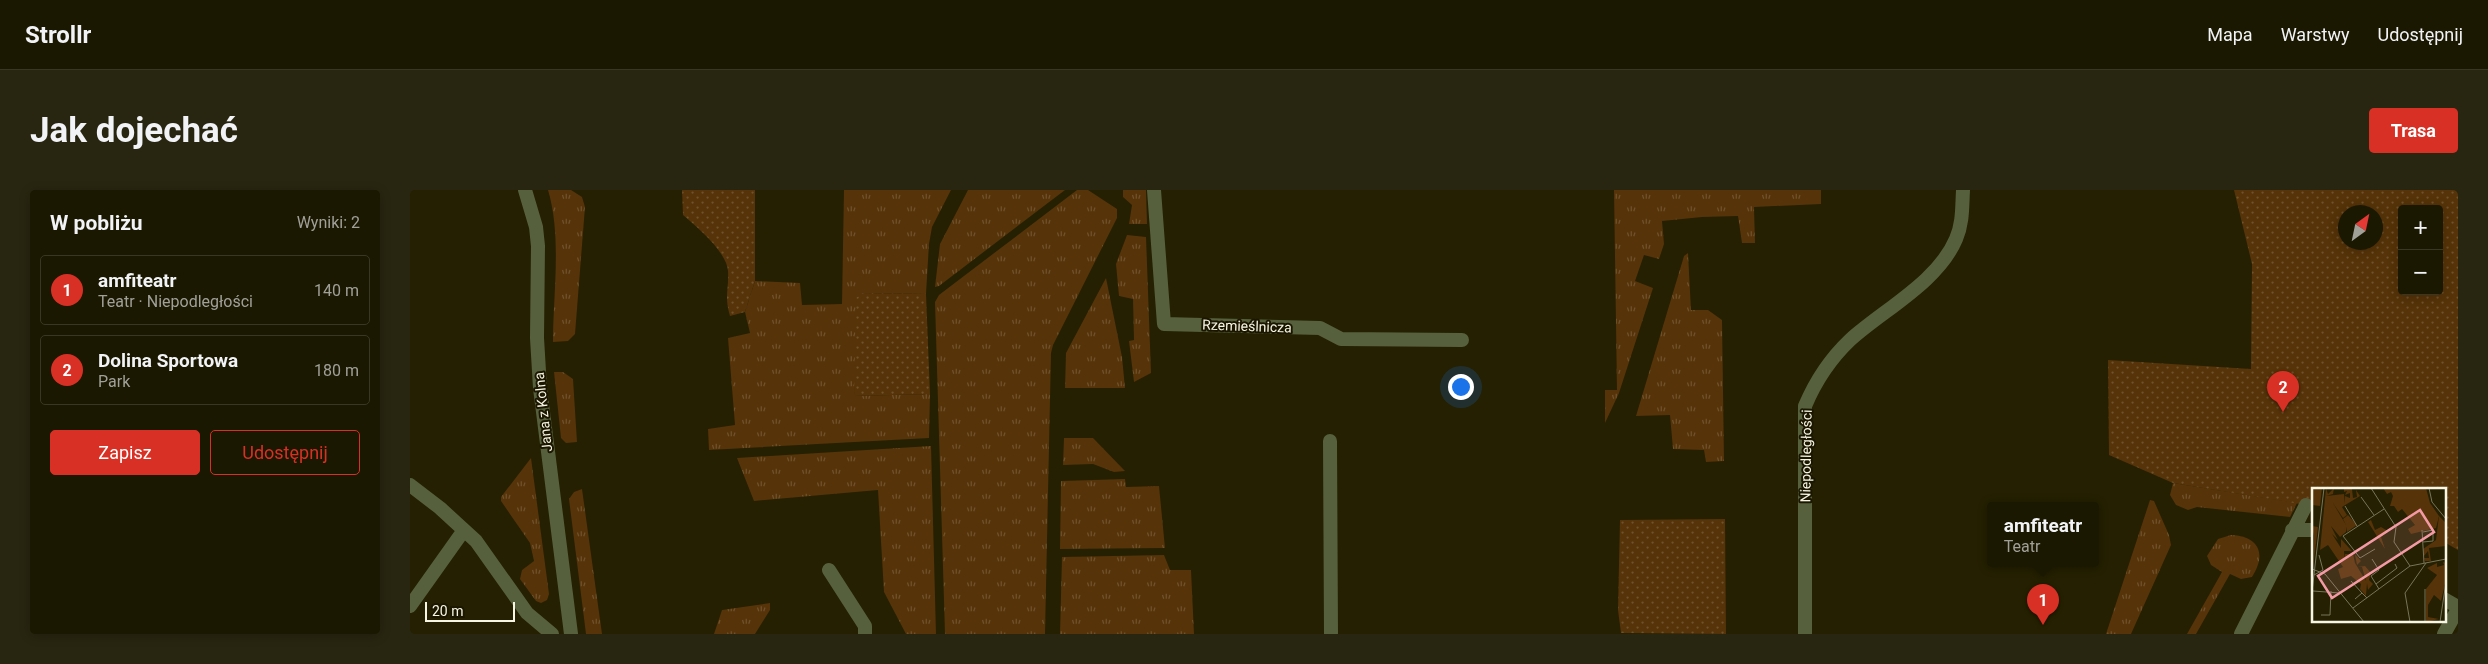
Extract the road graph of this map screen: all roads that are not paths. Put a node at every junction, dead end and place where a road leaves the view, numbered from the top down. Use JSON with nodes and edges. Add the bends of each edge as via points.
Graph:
{"nodes":[{"id":1,"x":525,"y":190,"type":"edge"},
{"id":2,"x":1154,"y":190,"type":"edge"},
{"id":3,"x":1964,"y":190,"type":"edge"},
{"id":4,"x":1462,"y":340,"type":"dead end"},
{"id":5,"x":1330,"y":441,"type":"dead end"},
{"id":6,"x":410,"y":485,"type":"edge"},
{"id":7,"x":2306,"y":505,"type":"dead end"},
{"id":8,"x":464,"y":530,"type":"junction"},
{"id":9,"x":2292,"y":530,"type":"junction"},
{"id":10,"x":2312,"y":530,"type":"edge"},
{"id":11,"x":829,"y":570,"type":"dead end"},
{"id":12,"x":2446,"y":600,"type":"edge"},
{"id":13,"x":410,"y":606,"type":"edge"},
{"id":14,"x":2458,"y":608,"type":"edge"},
{"id":15,"x":552,"y":634,"type":"edge"},
{"id":16,"x":571,"y":634,"type":"edge"},
{"id":17,"x":865,"y":634,"type":"edge"},
{"id":18,"x":1331,"y":634,"type":"edge"},
{"id":19,"x":1805,"y":634,"type":"edge"},
{"id":20,"x":2241,"y":634,"type":"edge"},
{"id":21,"x":2444,"y":634,"type":"edge"}],
"edges":[{"from":1,"to":16,"type":"street","name":"Jana z Kolna","via":[[538,246],[540,388]]},
{"from":2,"to":4,"type":"street","name":"Rzemieślnicza","via":[[1164,324],[1320,328],[1341,339]]},
{"from":3,"to":19,"type":"street","name":"Niepodległości","via":[[1961,224],[1946,256],[1921,284],[1850,340],[1815,382],[1805,406]]},
{"from":5,"to":18,"type":"street"},
{"from":6,"to":8,"type":"street"},
{"from":7,"to":9,"type":"street"},
{"from":8,"to":13,"type":"street"},
{"from":8,"to":15,"type":"street","via":[[476,541],[527,612]]},
{"from":9,"to":10,"type":"street"},
{"from":9,"to":20,"type":"street"},
{"from":11,"to":17,"type":"street","via":[[865,626]]},
{"from":12,"to":14,"type":"street"},
{"from":14,"to":21,"type":"street"}]}
